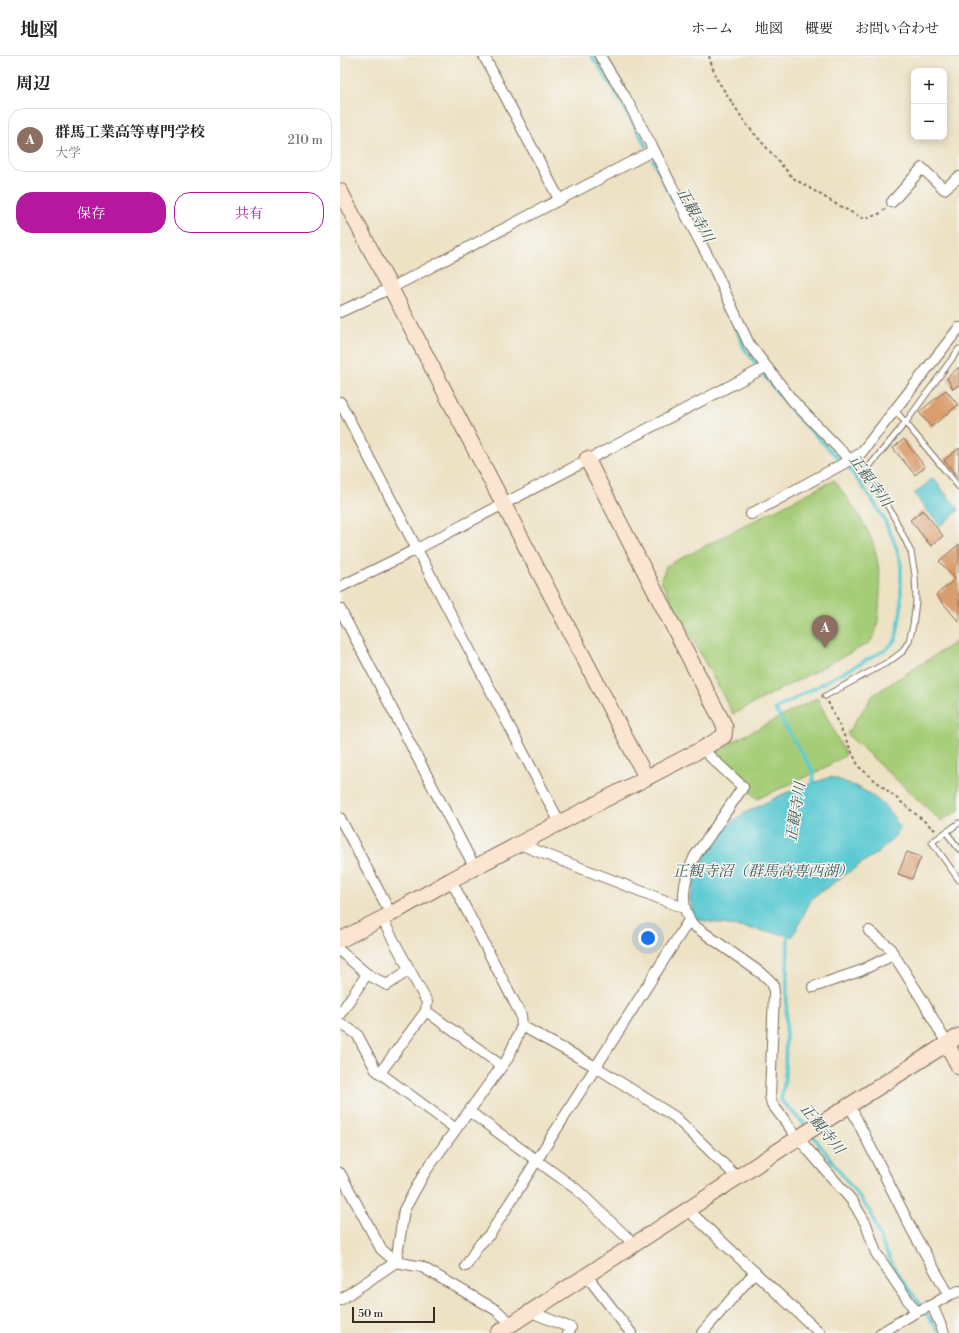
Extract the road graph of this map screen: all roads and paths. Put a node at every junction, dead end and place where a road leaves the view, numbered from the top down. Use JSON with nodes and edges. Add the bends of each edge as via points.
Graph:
{"nodes":[{"id":1,"x":484,"y":56,"type":"edge"},
{"id":2,"x":600,"y":56,"type":"edge"},
{"id":3,"x":709,"y":56,"type":"edge"},
{"id":4,"x":654,"y":150,"type":"junction"},
{"id":5,"x":959,"y":177,"type":"edge"},
{"id":6,"x":340,"y":191,"type":"edge"},
{"id":7,"x":559,"y":199,"type":"junction"},
{"id":8,"x":892,"y":202,"type":"joint"},
{"id":9,"x":391,"y":288,"type":"junction"},
{"id":10,"x":340,"y":312,"type":"edge"},
{"id":11,"x":959,"y":328,"type":"edge"},
{"id":12,"x":959,"y":349,"type":"edge"},
{"id":13,"x":766,"y":367,"type":"junction"},
{"id":14,"x":340,"y":402,"type":"edge"},
{"id":15,"x":895,"y":410,"type":"junction"},
{"id":16,"x":906,"y":422,"type":"junction"},
{"id":17,"x":587,"y":459,"type":"junction"},
{"id":18,"x":850,"y":460,"type":"junction"},
{"id":19,"x":959,"y":488,"type":"edge"},
{"id":20,"x":502,"y":504,"type":"junction"},
{"id":21,"x":751,"y":514,"type":"dead end"},
{"id":22,"x":417,"y":549,"type":"junction"},
{"id":23,"x":340,"y":587,"type":"edge"},
{"id":24,"x":340,"y":609,"type":"edge"},
{"id":25,"x":825,"y":696,"type":"joint"},
{"id":26,"x":702,"y":749,"type":"junction"},
{"id":27,"x":646,"y":778,"type":"junction"},
{"id":28,"x":340,"y":818,"type":"edge"},
{"id":29,"x":560,"y":823,"type":"junction"},
{"id":30,"x":959,"y":823,"type":"edge"},
{"id":31,"x":946,"y":832,"type":"junction"},
{"id":32,"x":941,"y":836,"type":"junction"},
{"id":33,"x":519,"y":844,"type":"junction"},
{"id":34,"x":959,"y":849,"type":"edge"},
{"id":35,"x":475,"y":868,"type":"junction"},
{"id":36,"x":451,"y":880,"type":"junction"},
{"id":37,"x":959,"y":880,"type":"edge"},
{"id":38,"x":684,"y":908,"type":"junction"},
{"id":39,"x":387,"y":916,"type":"junction"},
{"id":40,"x":689,"y":920,"type":"junction"},
{"id":41,"x":869,"y":931,"type":"dead end"},
{"id":42,"x":340,"y":940,"type":"edge"},
{"id":43,"x":340,"y":951,"type":"edge"},
{"id":44,"x":893,"y":955,"type":"junction"},
{"id":45,"x":410,"y":970,"type":"junction"},
{"id":46,"x":367,"y":974,"type":"junction"},
{"id":47,"x":813,"y":987,"type":"dead end"},
{"id":48,"x":426,"y":1011,"type":"junction"},
{"id":49,"x":340,"y":1014,"type":"edge"},
{"id":50,"x":340,"y":1023,"type":"edge"},
{"id":51,"x":522,"y":1026,"type":"junction"},
{"id":52,"x":953,"y":1040,"type":"edge"},
{"id":53,"x":502,"y":1066,"type":"junction"},
{"id":54,"x":596,"y":1067,"type":"junction"},
{"id":55,"x":959,"y":1067,"type":"edge"},
{"id":56,"x":380,"y":1073,"type":"junction"},
{"id":57,"x":850,"y":1106,"type":"junction"},
{"id":58,"x":470,"y":1112,"type":"junction"},
{"id":59,"x":456,"y":1129,"type":"junction"},
{"id":60,"x":798,"y":1138,"type":"junction"},
{"id":61,"x":536,"y":1161,"type":"junction"},
{"id":62,"x":340,"y":1173,"type":"edge"},
{"id":63,"x":738,"y":1178,"type":"junction"},
{"id":64,"x":344,"y":1192,"type":"edge"},
{"id":65,"x":688,"y":1210,"type":"junction"},
{"id":66,"x":635,"y":1245,"type":"junction"},
{"id":67,"x":396,"y":1262,"type":"junction"},
{"id":68,"x":466,"y":1266,"type":"dead end"},
{"id":69,"x":755,"y":1272,"type":"junction"},
{"id":70,"x":587,"y":1276,"type":"junction"},
{"id":71,"x":959,"y":1291,"type":"edge"},
{"id":72,"x":949,"y":1295,"type":"junction"},
{"id":73,"x":340,"y":1300,"type":"edge"},
{"id":74,"x":932,"y":1305,"type":"junction"},
{"id":75,"x":531,"y":1312,"type":"junction"},
{"id":76,"x":916,"y":1312,"type":"junction"},
{"id":77,"x":512,"y":1324,"type":"junction"},
{"id":78,"x":498,"y":1333,"type":"edge"},
{"id":79,"x":568,"y":1333,"type":"edge"},
{"id":80,"x":631,"y":1333,"type":"edge"},
{"id":81,"x":702,"y":1333,"type":"edge"},
{"id":82,"x":820,"y":1333,"type":"edge"},
{"id":83,"x":881,"y":1333,"type":"edge"},
{"id":84,"x":944,"y":1333,"type":"edge"}],
"edges":[{"from":1,"to":7,"type":"street"},
{"from":2,"to":4,"type":"street"},
{"from":3,"to":8,"type":"path","via":[[716,78],[746,124],[793,178],[862,218],[879,214]]},
{"from":4,"to":7,"type":"street"},
{"from":4,"to":13,"type":"street","via":[[749,344]]},
{"from":5,"to":8,"type":"street","via":[[944,190],[922,168]]},
{"from":6,"to":9,"type":"street"},
{"from":7,"to":9,"type":"street"},
{"from":9,"to":10,"type":"street"},
{"from":9,"to":20,"type":"street"},
{"from":11,"to":15,"type":"street"},
{"from":12,"to":16,"type":"lane"},
{"from":13,"to":17,"type":"street"},
{"from":13,"to":18,"type":"street","via":[[794,401]]},
{"from":14,"to":22,"type":"street"},
{"from":15,"to":16,"type":"lane"},
{"from":15,"to":18,"type":"street","via":[[861,453]]},
{"from":16,"to":19,"type":"lane"},
{"from":16,"to":25,"type":"lane","via":[[867,469],[911,552],[916,602],[909,641],[902,652],[890,661]]},
{"from":17,"to":20,"type":"street"},
{"from":17,"to":26,"type":"street","via":[[725,727],[724,736]]},
{"from":18,"to":21,"type":"street"},
{"from":20,"to":22,"type":"street"},
{"from":20,"to":27,"type":"street"},
{"from":22,"to":23,"type":"street"},
{"from":22,"to":29,"type":"street"},
{"from":24,"to":35,"type":"street"},
{"from":25,"to":32,"type":"path","via":[[860,767]]},
{"from":26,"to":27,"type":"street"},
{"from":26,"to":38,"type":"street","via":[[743,787],[694,858],[683,897]]},
{"from":27,"to":29,"type":"street"},
{"from":28,"to":39,"type":"street"},
{"from":29,"to":33,"type":"street"},
{"from":30,"to":31,"type":"lane"},
{"from":31,"to":32,"type":"lane"},
{"from":31,"to":34,"type":"lane"},
{"from":32,"to":37,"type":"lane","via":[[932,842]]},
{"from":33,"to":35,"type":"street"},
{"from":33,"to":38,"type":"street"},
{"from":35,"to":36,"type":"street"},
{"from":36,"to":39,"type":"street"},
{"from":36,"to":51,"type":"street","via":[[521,1015]]},
{"from":38,"to":40,"type":"street"},
{"from":39,"to":42,"type":"street"},
{"from":39,"to":45,"type":"street"},
{"from":40,"to":54,"type":"street"},
{"from":40,"to":60,"type":"street","via":[[773,984],[770,1096],[772,1104]]},
{"from":41,"to":44,"type":"street","via":[[889,947]]},
{"from":43,"to":46,"type":"street"},
{"from":44,"to":47,"type":"street","via":[[860,971]]},
{"from":44,"to":52,"type":"street","via":[[923,1001]]},
{"from":45,"to":46,"type":"street","via":[[387,985]]},
{"from":45,"to":48,"type":"street","via":[[427,1002]]},
{"from":46,"to":49,"type":"street"},
{"from":48,"to":53,"type":"street"},
{"from":48,"to":56,"type":"street"},
{"from":50,"to":56,"type":"street","via":[[357,1034]]},
{"from":51,"to":53,"type":"street"},
{"from":51,"to":54,"type":"street"},
{"from":52,"to":55,"type":"street"},
{"from":52,"to":57,"type":"street"},
{"from":53,"to":58,"type":"street"},
{"from":54,"to":61,"type":"street"},
{"from":54,"to":63,"type":"street","via":[[675,1117]]},
{"from":56,"to":59,"type":"street"},
{"from":57,"to":60,"type":"street"},
{"from":57,"to":72,"type":"street","via":[[913,1232]]},
{"from":58,"to":59,"type":"street"},
{"from":58,"to":61,"type":"street"},
{"from":59,"to":67,"type":"street","via":[[425,1172],[404,1210]]},
{"from":60,"to":63,"type":"street"},
{"from":60,"to":76,"type":"street","via":[[853,1202],[866,1224],[876,1254]]},
{"from":61,"to":66,"type":"street","via":[[576,1190]]},
{"from":61,"to":68,"type":"street","via":[[490,1234],[478,1246]]},
{"from":62,"to":64,"type":"street"},
{"from":63,"to":65,"type":"street"},
{"from":64,"to":67,"type":"street","via":[[381,1249]]},
{"from":65,"to":66,"type":"street"},
{"from":65,"to":69,"type":"street"},
{"from":66,"to":70,"type":"street"},
{"from":67,"to":73,"type":"street"},
{"from":67,"to":77,"type":"street","via":[[422,1267],[496,1310]]},
{"from":69,"to":81,"type":"street"},
{"from":69,"to":82,"type":"street"},
{"from":70,"to":75,"type":"street"},
{"from":70,"to":80,"type":"street"},
{"from":71,"to":72,"type":"street"},
{"from":72,"to":74,"type":"street"},
{"from":74,"to":76,"type":"street"},
{"from":74,"to":84,"type":"street"},
{"from":75,"to":77,"type":"street"},
{"from":75,"to":79,"type":"street","via":[[571,1328]]},
{"from":76,"to":83,"type":"street"},
{"from":77,"to":78,"type":"street"}]}
